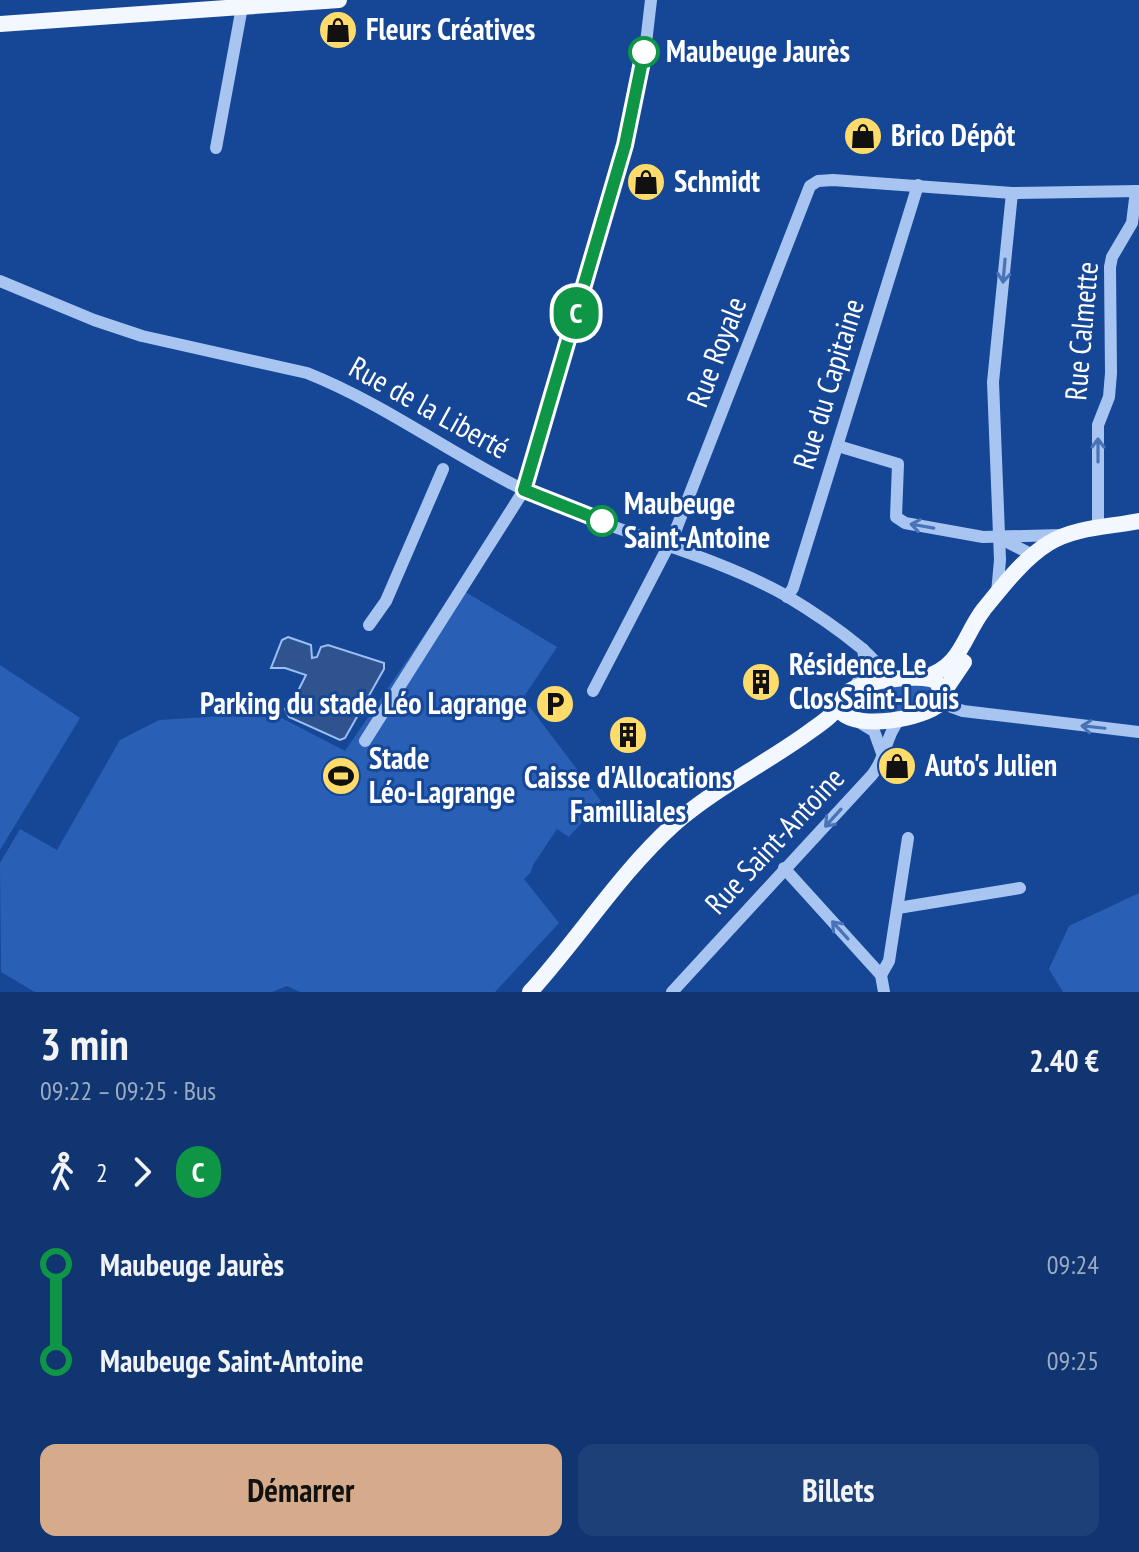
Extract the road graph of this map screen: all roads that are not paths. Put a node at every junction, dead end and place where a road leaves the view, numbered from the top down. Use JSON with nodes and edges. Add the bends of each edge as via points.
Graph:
{"nodes":[{"id":1,"x":200,"y":0,"type":"edge"},
{"id":2,"x":328,"y":0,"type":"edge"},
{"id":3,"x":339,"y":0,"type":"edge"},
{"id":4,"x":651,"y":0,"type":"edge"},
{"id":5,"x":242,"y":7,"type":"junction"},
{"id":6,"x":0,"y":14,"type":"edge"},
{"id":7,"x":0,"y":24,"type":"edge"},
{"id":8,"x":216,"y":148,"type":"dead end"},
{"id":9,"x":918,"y":185,"type":"junction"},
{"id":10,"x":1138,"y":191,"type":"edge"},
{"id":11,"x":1012,"y":193,"type":"junction"},
{"id":12,"x":0,"y":281,"type":"edge"},
{"id":13,"x":838,"y":446,"type":"junction"},
{"id":14,"x":443,"y":469,"type":"dead end"},
{"id":15,"x":524,"y":490,"type":"junction"},
{"id":16,"x":1139,"y":521,"type":"edge"},
{"id":17,"x":1098,"y":528,"type":"junction"},
{"id":18,"x":1067,"y":535,"type":"junction"},
{"id":19,"x":999,"y":538,"type":"junction"},
{"id":20,"x":668,"y":546,"type":"junction"},
{"id":21,"x":1033,"y":555,"type":"junction"},
{"id":22,"x":996,"y":596,"type":"junction"},
{"id":23,"x":787,"y":597,"type":"junction"},
{"id":24,"x":369,"y":625,"type":"dead end"},
{"id":25,"x":863,"y":649,"type":"junction"},
{"id":26,"x":925,"y":677,"type":"junction"},
{"id":27,"x":895,"y":679,"type":"junction"},
{"id":28,"x":854,"y":688,"type":"junction"},
{"id":29,"x":593,"y":691,"type":"dead end"},
{"id":30,"x":942,"y":698,"type":"junction"},
{"id":31,"x":841,"y":702,"type":"junction"},
{"id":32,"x":901,"y":718,"type":"junction"},
{"id":33,"x":856,"y":722,"type":"junction"},
{"id":34,"x":1139,"y":732,"type":"edge"},
{"id":35,"x":365,"y":741,"type":"dead end"},
{"id":36,"x":794,"y":743,"type":"junction"},
{"id":37,"x":883,"y":759,"type":"junction"},
{"id":38,"x":908,"y":838,"type":"dead end"},
{"id":39,"x":784,"y":868,"type":"junction"},
{"id":40,"x":1020,"y":888,"type":"dead end"},
{"id":41,"x":898,"y":908,"type":"junction"},
{"id":42,"x":881,"y":975,"type":"junction"},
{"id":43,"x":680,"y":989,"type":"edge"},
{"id":44,"x":530,"y":992,"type":"edge"},
{"id":45,"x":884,"y":992,"type":"edge"}],
"edges":[{"from":1,"to":6,"type":"main road"},
{"from":2,"to":3,"type":"main road"},
{"from":2,"to":5,"type":"main road"},
{"from":4,"to":15,"type":"street","via":[[625,145]]},
{"from":5,"to":7,"type":"main road"},
{"from":5,"to":8,"type":"street"},
{"from":9,"to":11,"type":"street"},
{"from":9,"to":13,"type":"street","name":"Rue du Capitaine"},
{"from":9,"to":20,"type":"street","name":"Rue Royale","via":[[818,181],[810,186]]},
{"from":10,"to":11,"type":"street"},
{"from":17,"to":10,"type":"street","name":"Rue Calmette","one_way":true,"via":[[1098,425],[1111,373],[1110,267],[1132,223]]},
{"from":11,"to":19,"type":"street","one_way":true,"via":[[993,382]]},
{"from":12,"to":15,"type":"street","name":"Rue de la Liberté","via":[[131,333],[325,380]]},
{"from":19,"to":13,"type":"street","one_way":true,"via":[[900,521],[898,464]]},
{"from":13,"to":23,"type":"street","name":"Rue du Capitaine"},
{"from":14,"to":24,"type":"street","via":[[386,601]]},
{"from":15,"to":20,"type":"street","name":"Rue de la Liberté"},
{"from":15,"to":35,"type":"street"},
{"from":16,"to":17,"type":"main road"},
{"from":17,"to":18,"type":"main road"},
{"from":18,"to":19,"type":"street"},
{"from":18,"to":21,"type":"main road"},
{"from":19,"to":21,"type":"street"},
{"from":19,"to":22,"type":"street"},
{"from":20,"to":23,"type":"street","name":"Rue de la Liberté"},
{"from":20,"to":29,"type":"street","name":"Rue Royale"},
{"from":21,"to":22,"type":"main road"},
{"from":22,"to":26,"type":"main road","via":[[947,668]]},
{"from":22,"to":30,"type":"main road"},
{"from":23,"to":25,"type":"street","name":"Rue de la Liberté"},
{"from":25,"to":27,"type":"street","name":"Rue de la Liberté"},
{"from":25,"to":28,"type":"street","via":[[866,669]]},
{"from":26,"to":27,"type":"main road"},
{"from":26,"to":30,"type":"main road","via":[[936,681]]},
{"from":27,"to":28,"type":"main road"},
{"from":28,"to":31,"type":"main road"},
{"from":30,"to":32,"type":"main road","via":[[928,712]]},
{"from":34,"to":30,"type":"street","one_way":true,"via":[[963,711]]},
{"from":31,"to":33,"type":"main road","via":[[842,713]]},
{"from":31,"to":36,"type":"main road"},
{"from":32,"to":33,"type":"main road"},
{"from":32,"to":37,"type":"street","name":"Rue Saint-Antoine","via":[[888,735]]},
{"from":33,"to":36,"type":"main road","via":[[839,723]]},
{"from":33,"to":37,"type":"street","via":[[874,731]]},
{"from":36,"to":44,"type":"main road","via":[[729,782],[673,826]]},
{"from":37,"to":39,"type":"street","name":"Rue Saint-Antoine","one_way":true},
{"from":38,"to":41,"type":"street"},
{"from":42,"to":39,"type":"street","one_way":true},
{"from":39,"to":43,"type":"street","name":"Rue Saint-Antoine"},
{"from":40,"to":41,"type":"street"},
{"from":41,"to":42,"type":"street","via":[[889,961]]},
{"from":42,"to":45,"type":"street"}]}
